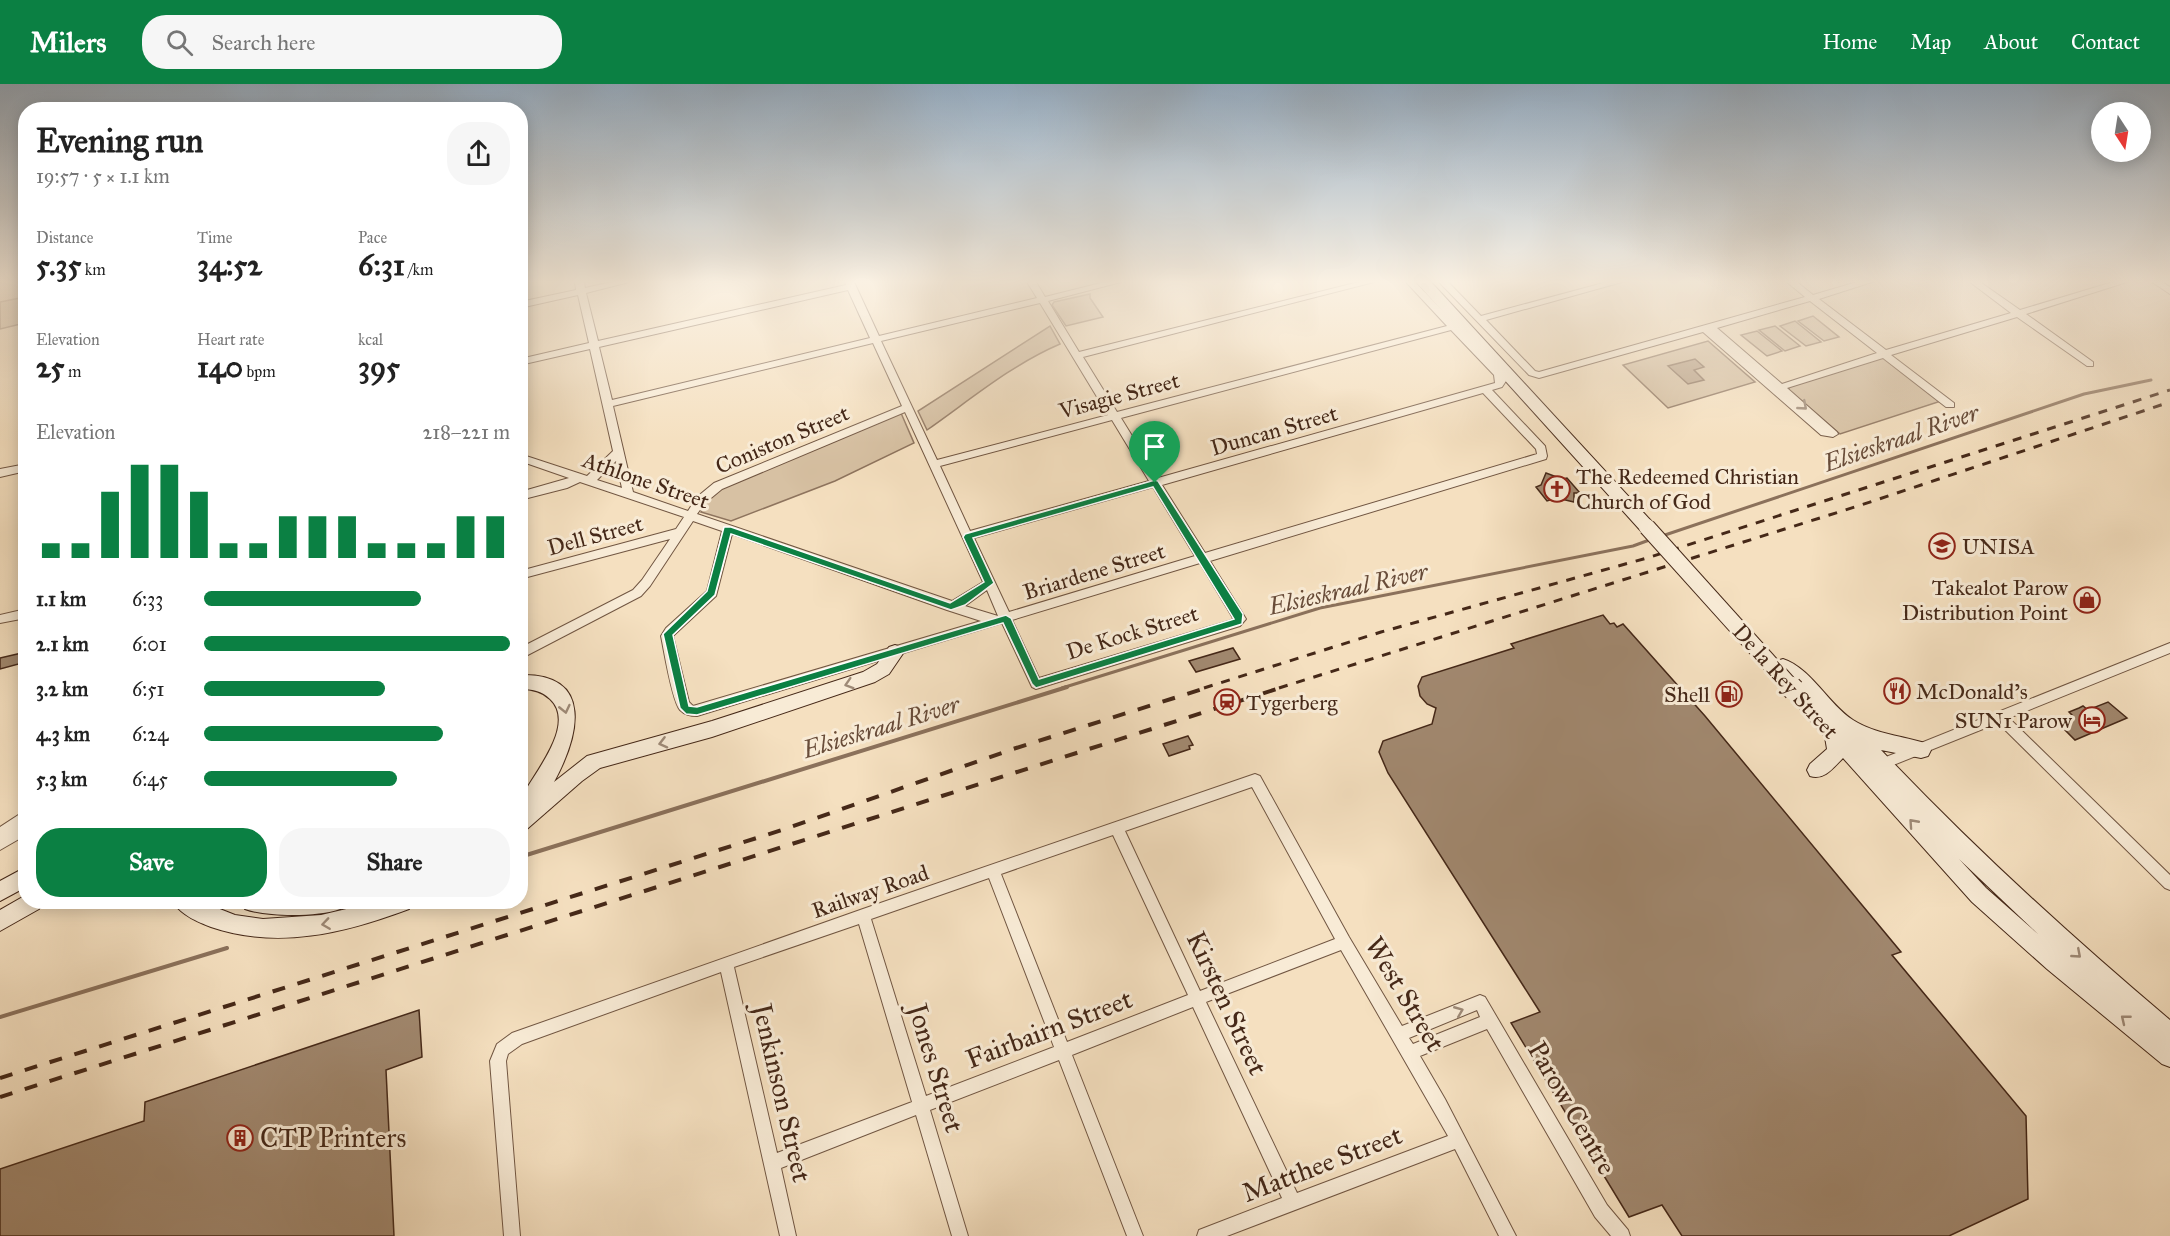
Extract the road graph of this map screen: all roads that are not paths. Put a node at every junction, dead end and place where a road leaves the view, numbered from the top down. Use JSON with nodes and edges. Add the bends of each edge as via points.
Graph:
{"nodes":[{"id":1,"x":592,"y":336,"type":"edge"},
{"id":2,"x":633,"y":336,"type":"edge"},
{"id":3,"x":874,"y":336,"type":"edge"},
{"id":4,"x":894,"y":336,"type":"edge"},
{"id":5,"x":1064,"y":336,"type":"edge"},
{"id":6,"x":1156,"y":336,"type":"edge"},
{"id":7,"x":1420,"y":336,"type":"edge"},
{"id":8,"x":1461,"y":336,"type":"edge"},
{"id":9,"x":1473,"y":336,"type":"edge"},
{"id":10,"x":1482,"y":336,"type":"edge"},
{"id":11,"x":1496,"y":336,"type":"edge"},
{"id":12,"x":1679,"y":336,"type":"edge"},
{"id":13,"x":1716,"y":336,"type":"edge"},
{"id":14,"x":1861,"y":336,"type":"edge"},
{"id":15,"x":1944,"y":336,"type":"edge"},
{"id":16,"x":2051,"y":336,"type":"edge"},
{"id":17,"x":876,"y":340,"type":"junction"},
{"id":18,"x":594,"y":345,"type":"junction"},
{"id":19,"x":1884,"y":354,"type":"junction"},
{"id":20,"x":1076,"y":356,"type":"junction"},
{"id":21,"x":528,"y":360,"type":"edge"},
{"id":22,"x":2090,"y":364,"type":"dead end"},
{"id":23,"x":1778,"y":388,"type":"junction"},
{"id":24,"x":1486,"y":390,"type":"junction"},
{"id":25,"x":608,"y":404,"type":"junction"},
{"id":26,"x":1950,"y":405,"type":"dead end"},
{"id":27,"x":908,"y":408,"type":"junction"},
{"id":28,"x":1114,"y":417,"type":"junction"},
{"id":29,"x":619,"y":452,"type":"junction"},
{"id":30,"x":528,"y":460,"type":"edge"},
{"id":31,"x":934,"y":464,"type":"junction"},
{"id":32,"x":18,"y":469,"type":"edge"},
{"id":33,"x":0,"y":473,"type":"edge"},
{"id":34,"x":584,"y":479,"type":"junction"},
{"id":35,"x":1155,"y":483,"type":"junction"},
{"id":36,"x":528,"y":494,"type":"edge"},
{"id":37,"x":629,"y":496,"type":"junction"},
{"id":38,"x":690,"y":516,"type":"junction"},
{"id":39,"x":1651,"y":526,"type":"junction"},
{"id":40,"x":728,"y":529,"type":"junction"},
{"id":41,"x":679,"y":532,"type":"junction"},
{"id":42,"x":968,"y":537,"type":"junction"},
{"id":43,"x":1204,"y":559,"type":"junction"},
{"id":44,"x":528,"y":573,"type":"edge"},
{"id":45,"x":989,"y":583,"type":"junction"},
{"id":46,"x":951,"y":607,"type":"junction"},
{"id":47,"x":18,"y":615,"type":"edge"},
{"id":48,"x":0,"y":619,"type":"edge"},
{"id":49,"x":1001,"y":620,"type":"junction"},
{"id":50,"x":2170,"y":648,"type":"edge"},
{"id":51,"x":528,"y":650,"type":"edge"},
{"id":52,"x":895,"y":652,"type":"junction"},
{"id":53,"x":528,"y":683,"type":"edge"},
{"id":54,"x":2000,"y":717,"type":"junction"},
{"id":55,"x":1840,"y":730,"type":"junction"},
{"id":56,"x":1921,"y":750,"type":"junction"},
{"id":57,"x":1874,"y":768,"type":"junction"},
{"id":58,"x":1817,"y":770,"type":"dead end"},
{"id":59,"x":1255,"y":780,"type":"joint"},
{"id":60,"x":528,"y":805,"type":"edge"},
{"id":61,"x":528,"y":816,"type":"edge"},
{"id":62,"x":18,"y":822,"type":"edge"},
{"id":63,"x":1116,"y":827,"type":"junction"},
{"id":64,"x":18,"y":828,"type":"edge"},
{"id":65,"x":1942,"y":828,"type":"junction"},
{"id":66,"x":18,"y":831,"type":"edge"},
{"id":67,"x":18,"y":834,"type":"edge"},
{"id":68,"x":0,"y":840,"type":"edge"},
{"id":69,"x":993,"y":871,"type":"junction"},
{"id":70,"x":18,"y":881,"type":"edge"},
{"id":71,"x":2170,"y":884,"type":"edge"},
{"id":72,"x":0,"y":892,"type":"edge"},
{"id":73,"x":20,"y":909,"type":"edge"},
{"id":74,"x":197,"y":909,"type":"edge"},
{"id":75,"x":384,"y":909,"type":"edge"},
{"id":76,"x":863,"y":915,"type":"junction"},
{"id":77,"x":0,"y":921,"type":"edge"},
{"id":78,"x":1344,"y":942,"type":"junction"},
{"id":79,"x":2055,"y":962,"type":"junction"},
{"id":80,"x":726,"y":963,"type":"junction"},
{"id":81,"x":1197,"y":999,"type":"junction"},
{"id":82,"x":1491,"y":1020,"type":"junction"},
{"id":83,"x":2170,"y":1034,"type":"edge"},
{"id":84,"x":1399,"y":1035,"type":"junction"},
{"id":85,"x":1063,"y":1051,"type":"junction"},
{"id":86,"x":1410,"y":1052,"type":"junction"},
{"id":87,"x":2170,"y":1056,"type":"edge"},
{"id":88,"x":921,"y":1107,"type":"junction"},
{"id":89,"x":1457,"y":1140,"type":"junction"},
{"id":90,"x":773,"y":1163,"type":"junction"},
{"id":91,"x":1292,"y":1202,"type":"junction"},
{"id":92,"x":513,"y":1236,"type":"edge"},
{"id":93,"x":788,"y":1236,"type":"edge"},
{"id":94,"x":960,"y":1236,"type":"edge"},
{"id":95,"x":1135,"y":1236,"type":"edge"},
{"id":96,"x":1205,"y":1236,"type":"edge"},
{"id":97,"x":1508,"y":1236,"type":"edge"},
{"id":98,"x":1622,"y":1236,"type":"edge"}],
"edges":[{"from":1,"to":18,"type":"street"},
{"from":2,"to":18,"type":"street"},
{"from":3,"to":17,"type":"street"},
{"from":4,"to":17,"type":"street"},
{"from":5,"to":20,"type":"street"},
{"from":6,"to":20,"type":"street"},
{"from":7,"to":28,"type":"street","name":"Visagie Street"},
{"from":8,"to":24,"type":"street","via":[[1500,377],[1499,385]]},
{"from":9,"to":39,"type":"main road","name":"De la Rey Street"},
{"from":10,"to":39,"type":"main road","name":"De la Rey Street"},
{"from":11,"to":12,"type":"street","via":[[1536,375]]},
{"from":13,"to":23,"type":"street"},
{"from":14,"to":19,"type":"street"},
{"from":15,"to":19,"type":"street"},
{"from":16,"to":22,"type":"street"},
{"from":17,"to":25,"type":"street"},
{"from":17,"to":27,"type":"street"},
{"from":18,"to":21,"type":"street"},
{"from":18,"to":25,"type":"street"},
{"from":19,"to":23,"type":"street"},
{"from":19,"to":26,"type":"street"},
{"from":20,"to":28,"type":"street"},
{"from":23,"to":23,"type":"street","one_way":true,"via":[[1833,434],[1825,433]]},
{"from":24,"to":35,"type":"street","name":"Duncan Street"},
{"from":24,"to":43,"type":"street","name":"Briardene Street","via":[[1543,454]]},
{"from":25,"to":29,"type":"street"},
{"from":27,"to":31,"type":"street"},
{"from":27,"to":38,"type":"street","name":"Coniston Street","via":[[718,486],[704,496]]},
{"from":28,"to":31,"type":"street","name":"Visagie Street"},
{"from":28,"to":35,"type":"street"},
{"from":29,"to":34,"type":"street"},
{"from":29,"to":37,"type":"street"},
{"from":30,"to":34,"type":"street","name":"Athlone Street"},
{"from":31,"to":42,"type":"street"},
{"from":32,"to":33,"type":"street"},
{"from":34,"to":36,"type":"street"},
{"from":34,"to":37,"type":"street","name":"Athlone Street"},
{"from":35,"to":42,"type":"street","name":"Duncan Street"},
{"from":35,"to":43,"type":"street"},
{"from":37,"to":38,"type":"street","name":"Athlone Street"},
{"from":38,"to":40,"type":"street","name":"Athlone Street"},
{"from":38,"to":41,"type":"street","name":"Coniston Street"},
{"from":39,"to":55,"type":"main road","name":"De la Rey Street","bridge":true,"via":[[1794,690]]},
{"from":39,"to":55,"type":"main road","name":"De la Rey Street","via":[[1783,666],[1824,702]]},
{"from":40,"to":46,"type":"street","name":"Athlone Street"},
{"from":40,"to":52,"type":"street","name":"Briardene Street","via":[[712,593],[668,636],[684,705],[690,711]]},
{"from":41,"to":44,"type":"street","name":"Dell Street"},
{"from":41,"to":51,"type":"street","name":"Coniston Street","via":[[637,593]]},
{"from":42,"to":45,"type":"street"},
{"from":43,"to":49,"type":"street","name":"Briardene Street"},
{"from":43,"to":49,"type":"street","name":"De Kock Street","via":[[1240,620],[1036,684]]},
{"from":45,"to":46,"type":"street"},
{"from":45,"to":49,"type":"street"},
{"from":46,"to":49,"type":"street","name":"Athlone Street"},
{"from":47,"to":48,"type":"street"},
{"from":49,"to":52,"type":"street","name":"Briardene Street"},
{"from":50,"to":54,"type":"street"},
{"from":52,"to":61,"type":"main road","one_way":true,"via":[[883,669],[869,677],[711,729],[594,762]]},
{"from":53,"to":60,"type":"main road","one_way":true,"via":[[544,685],[564,699],[568,719],[551,770]]},
{"from":54,"to":56,"type":"street"},
{"from":54,"to":71,"type":"street"},
{"from":55,"to":56,"type":"main road"},
{"from":55,"to":57,"type":"main road","name":"De la Rey Street"},
{"from":55,"to":58,"type":"main road","via":[[1837,752]]},
{"from":56,"to":57,"type":"street"},
{"from":57,"to":65,"type":"main road","name":"De la Rey Street"},
{"from":79,"to":57,"type":"main road","name":"De la Rey Street","one_way":true,"via":[[1979,895]]},
{"from":59,"to":63,"type":"street","name":"Railway Road"},
{"from":59,"to":78,"type":"street","name":"West Street"},
{"from":62,"to":68,"type":"street"},
{"from":63,"to":69,"type":"street","name":"Railway Road"},
{"from":63,"to":81,"type":"street","name":"Kirsten Street"},
{"from":64,"to":68,"type":"street"},
{"from":65,"to":79,"type":"main road","via":[[1982,881],[2049,943]]},
{"from":65,"to":83,"type":"main road","name":"De la Rey Street","one_way":true,"via":[[2008,895]]},
{"from":66,"to":68,"type":"street"},
{"from":67,"to":68,"type":"street"},
{"from":69,"to":76,"type":"street","name":"Railway Road"},
{"from":69,"to":85,"type":"street"},
{"from":70,"to":72,"type":"main road"},
{"from":73,"to":77,"type":"main road"},
{"from":75,"to":74,"type":"main road","one_way":true,"via":[[293,929],[234,924]]},
{"from":76,"to":80,"type":"street","name":"Railway Road"},
{"from":76,"to":88,"type":"street","name":"Jones Street"},
{"from":78,"to":81,"type":"street","name":"Fairbairn Street"},
{"from":78,"to":84,"type":"street","name":"West Street"},
{"from":87,"to":79,"type":"main road","name":"De la Rey Street","one_way":true},
{"from":80,"to":90,"type":"street","name":"Jenkinson Street"},
{"from":80,"to":92,"type":"street","name":"Railway Road","via":[[517,1038],[502,1049],[498,1061]]},
{"from":81,"to":85,"type":"street","name":"Fairbairn Street"},
{"from":81,"to":91,"type":"street","name":"Kirsten Street"},
{"from":84,"to":82,"type":"street","name":"Parow Centre","one_way":true,"via":[[1480,1002]]},
{"from":82,"to":86,"type":"street"},
{"from":82,"to":98,"type":"street","name":"Parow Centre","via":[[1601,1211]]},
{"from":84,"to":86,"type":"street","name":"West Street"},
{"from":85,"to":88,"type":"street","name":"Fairbairn Street"},
{"from":85,"to":95,"type":"street"},
{"from":86,"to":89,"type":"street","name":"West Street"},
{"from":88,"to":90,"type":"street","name":"Fairbairn Street"},
{"from":88,"to":94,"type":"street","name":"Jones Street"},
{"from":89,"to":91,"type":"street","name":"Matthee Street"},
{"from":89,"to":97,"type":"street","name":"West Street"},
{"from":90,"to":93,"type":"street","name":"Jenkinson Street"},
{"from":91,"to":96,"type":"street","name":"Matthee Street"}]}
